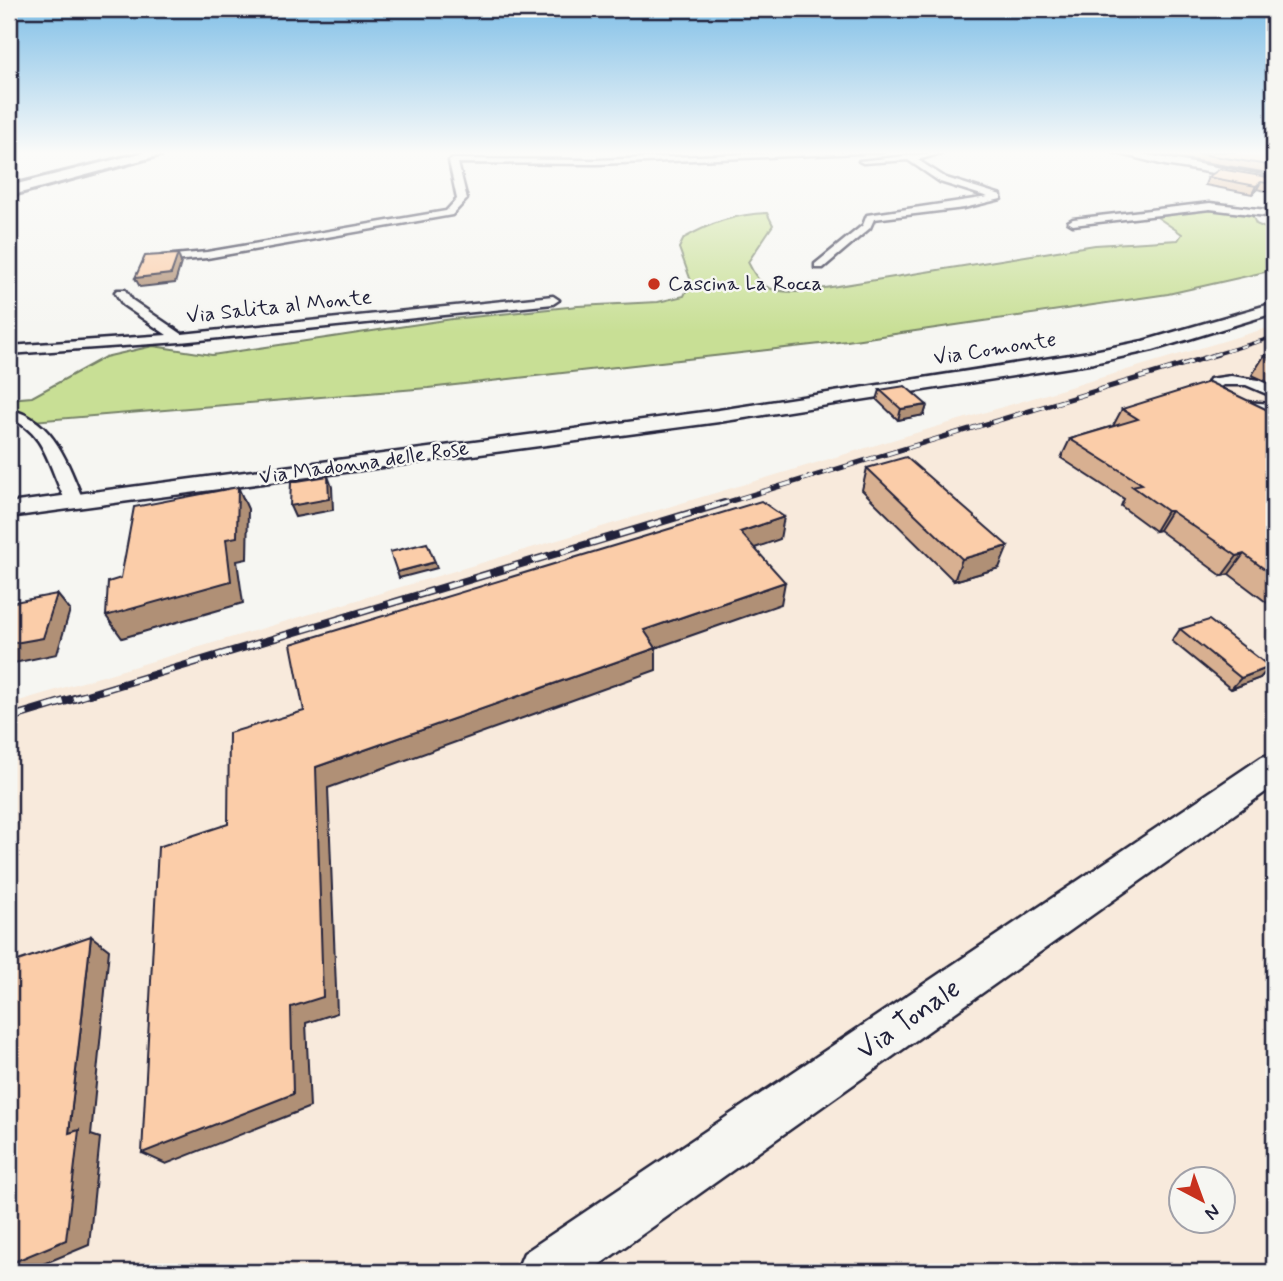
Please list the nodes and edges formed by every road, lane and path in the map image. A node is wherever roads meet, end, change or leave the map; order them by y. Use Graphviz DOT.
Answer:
graph roads {
  1 [pos="450,212"];
  2 [pos="900,212"];
  3 [pos="1161,212"];
  4 [pos="1256,212"];
  5 [pos="1274,214"];
  6 [pos="1073,222"];
  7 [pos="162,259"];
  8 [pos="819,266"];
  9 [pos="121,292"];
  10 [pos="553,300"];
  11 [pos="1274,308"];
  12 [pos="180,338"];
  13 [pos="9,350"];
  14 [pos="1274,393"];
  15 [pos="1274,408"];
  16 [pos="9,413"];
  17 [pos="719,416"];
  18 [pos="75,502"];
  19 [pos="9,510"];
  20 [pos="1274,767"];
  21 [pos="543,1272"];
  1 -- 7 [label="street"];
  2 -- 8 [label="street"];
  3 -- 6 [label="street"];
  4 -- 5 [label="street"];
  9 -- 12 [label="street"];
  10 -- 12 [label="street, Via Salita al Monte"];
  11 -- 17 [label="street, Via Comonte"];
  12 -- 13 [label="street, Via Salita al Monte"];
  14 -- 15 [label="street"];
  16 -- 18 [label="street"];
  17 -- 18 [label="street, Via Madonna delle Rose"];
  18 -- 19 [label="street, Via Madonna delle Rose"];
  20 -- 21 [label="street, Via Tonale"];
}
